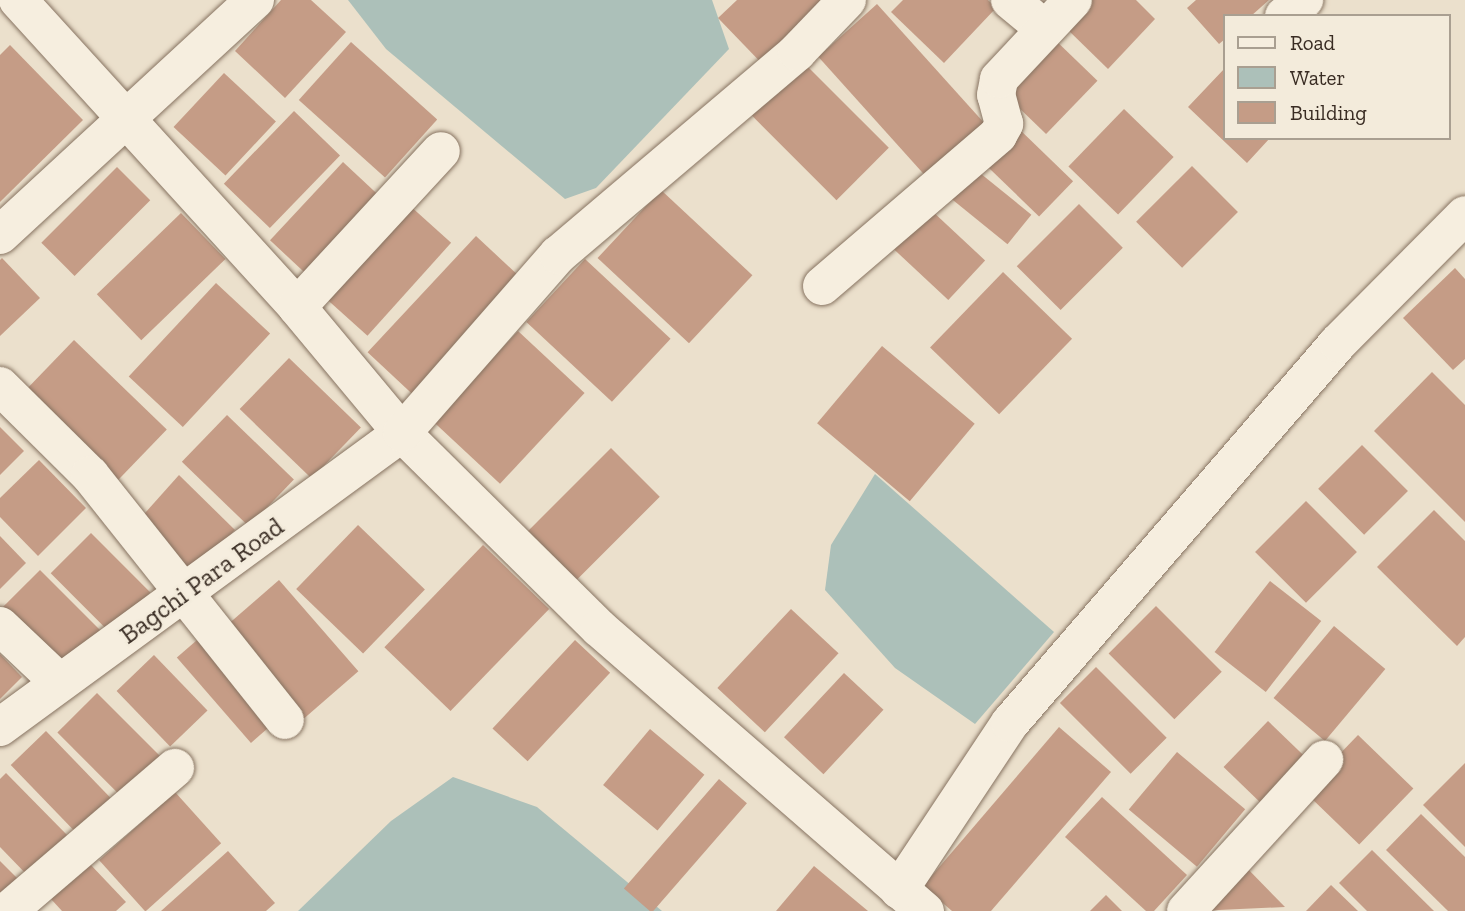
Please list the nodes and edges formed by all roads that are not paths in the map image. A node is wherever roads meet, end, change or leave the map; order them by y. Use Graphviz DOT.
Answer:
graph roads {
  1 [pos="18,0"];
  2 [pos="255,0"];
  3 [pos="847,0"];
  4 [pos="1010,0"];
  5 [pos="1073,0"];
  6 [pos="1304,0"];
  7 [pos="1286,14"];
  8 [pos="1045,29"];
  9 [pos="131,120"];
  10 [pos="441,151"];
  11 [pos="1465,215"];
  12 [pos="0,235"];
  13 [pos="822,286"];
  14 [pos="297,307"];
  15 [pos="0,386"];
  16 [pos="402,433"];
  17 [pos="183,597"];
  18 [pos="0,626"];
  19 [pos="58,681"];
  20 [pos="285,720"];
  21 [pos="0,727"];
  22 [pos="1324,760"];
  23 [pos="175,768"];
  24 [pos="912,900"];
  25 [pos="8,911"];
  26 [pos="1186,911"];
  1 -- 9 [label="street"];
  2 -- 9 [label="street"];
  3 -- 16 [label="street, Bagchi Para Road"];
  4 -- 8 [label="street"];
  5 -- 8 [label="street"];
  6 -- 7 [label="street"];
  8 -- 13 [label="street"];
  9 -- 12 [label="street"];
  9 -- 14 [label="street"];
  10 -- 14 [label="street"];
  11 -- 24 [label="street"];
  14 -- 16 [label="street"];
  15 -- 17 [label="street"];
  16 -- 17 [label="street, Bagchi Para Road"];
  16 -- 24 [label="street"];
  17 -- 19 [label="street, Bagchi Para Road"];
  17 -- 20 [label="street"];
  18 -- 19 [label="street"];
  19 -- 21 [label="street, Bagchi Para Road"];
  22 -- 26 [label="street"];
  23 -- 25 [label="street"];
}
